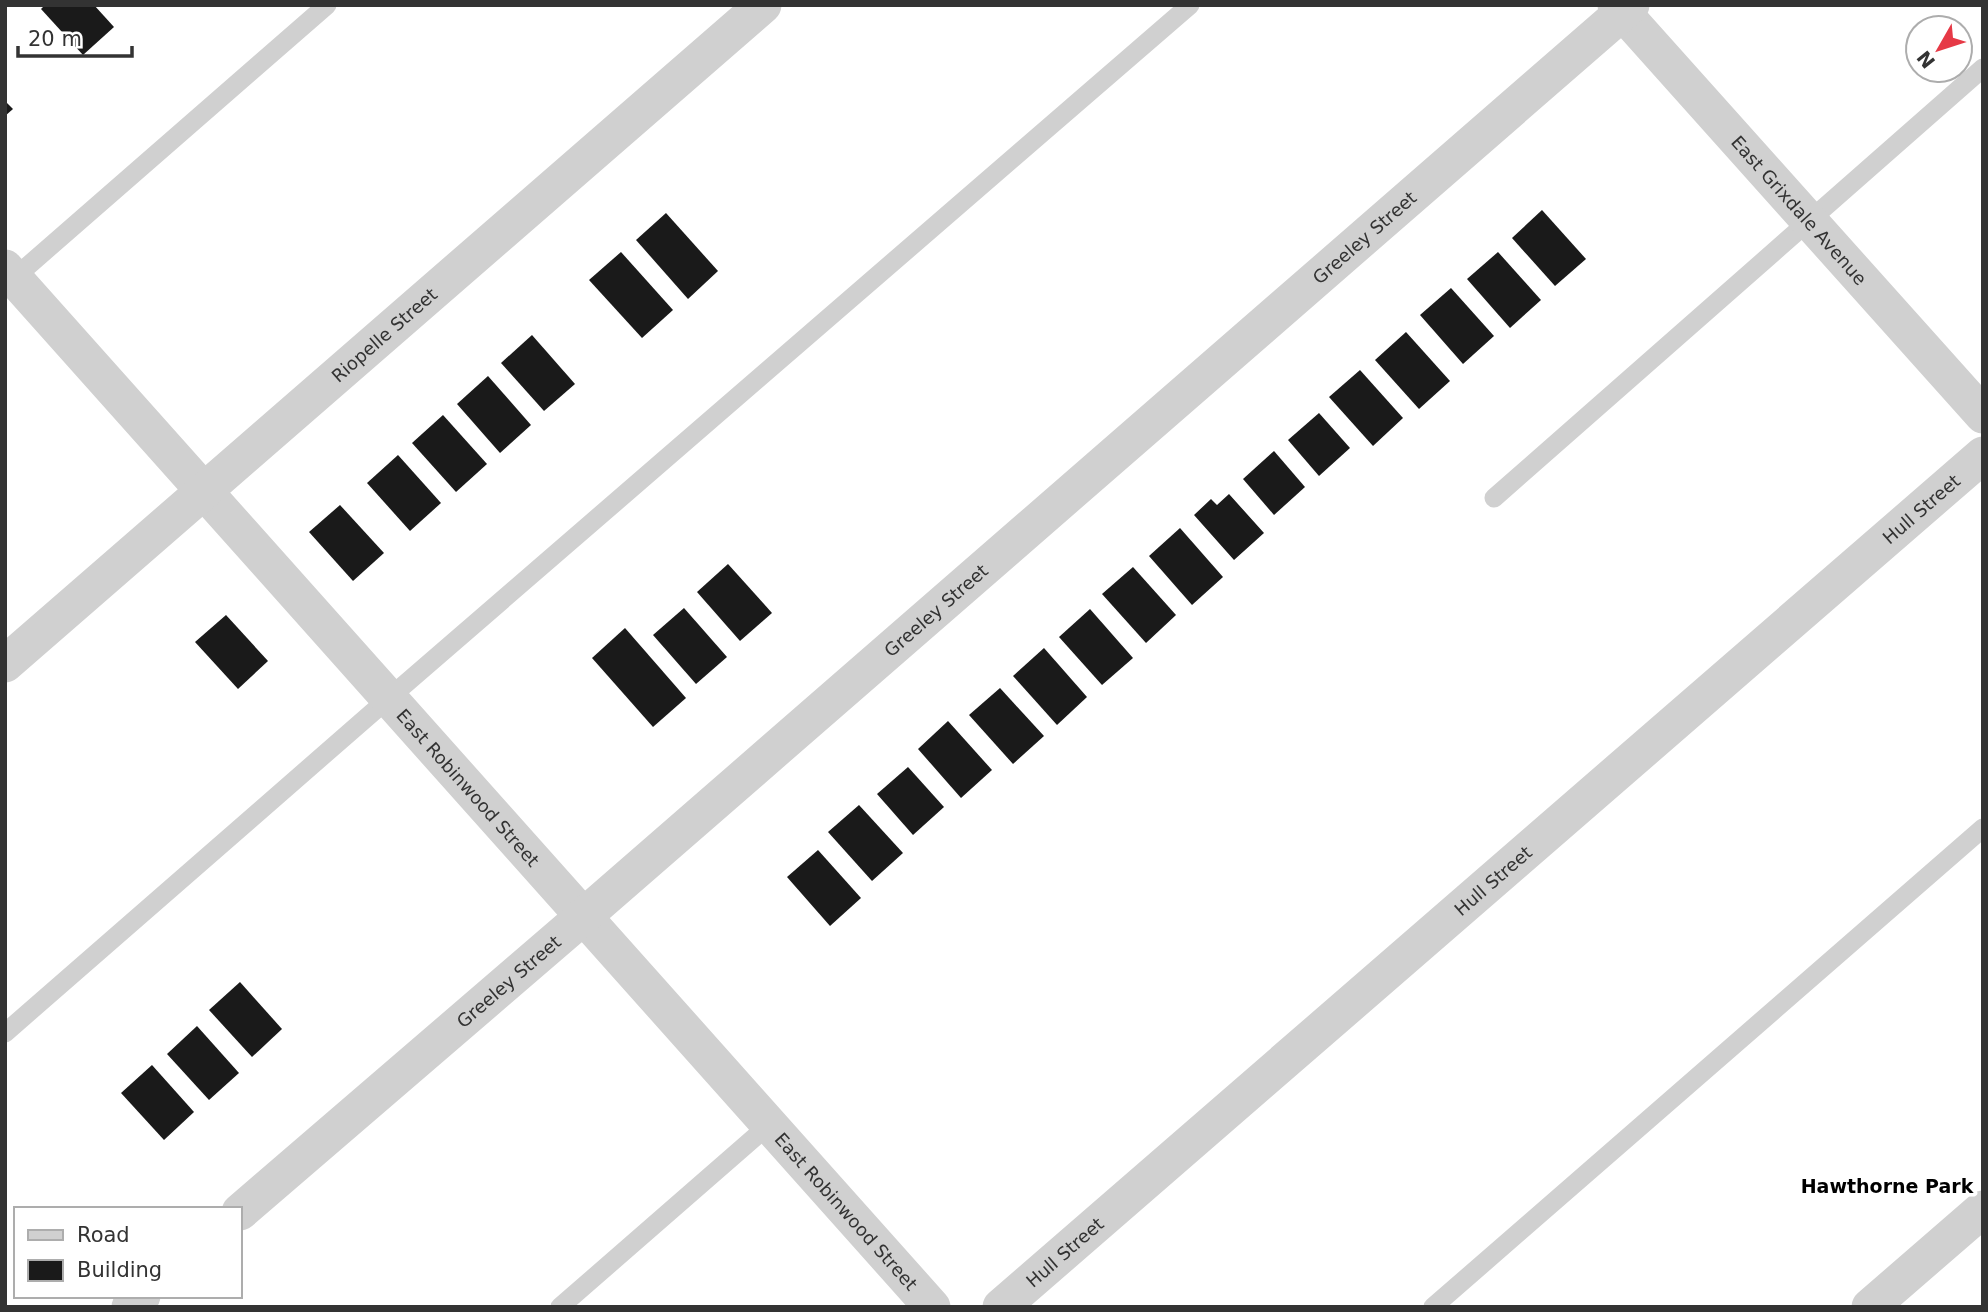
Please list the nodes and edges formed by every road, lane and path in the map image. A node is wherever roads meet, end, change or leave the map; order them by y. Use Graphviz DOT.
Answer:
graph roads {
  1 [pos="327,5"];
  2 [pos="763,5"];
  3 [pos="1190,5"];
  4 [pos="1623,8"];
  5 [pos="1983,68"];
  6 [pos="1809,220"];
  7 [pos="9,273"];
  8 [pos="1983,415"];
  9 [pos="1983,455"];
  10 [pos="204,491"];
  11 [pos="1494,498"];
  12 [pos="5,664"];
  13 [pos="389,698"];
  14 [pos="1983,828"];
  15 [pos="584,916"];
  16 [pos="5,1033"];
  17 [pos="769,1124"];
  18 [pos="1983,1209"];
  19 [pos="242,1210"];
  20 [pos="560,1307"];
  21 [pos="932,1307"];
  22 [pos="1001,1307"];
  23 [pos="1433,1307"];
  24 [pos="1870,1307"];
  1 -- 7 [label="lane"];
  2 -- 10 [label="street, Riopelle Street"];
  3 -- 13 [label="lane"];
  4 -- 6 [label="street, East Grixdale Avenue"];
  4 -- 15 [label="street, Greeley Street"];
  5 -- 6 [label="lane"];
  6 -- 8 [label="street, East Grixdale Avenue"];
  6 -- 11 [label="lane"];
  7 -- 10 [label="street, East Robinwood Street"];
  9 -- 22 [label="street, Hull Street"];
  10 -- 12 [label="street, Riopelle Street"];
  10 -- 13 [label="street, East Robinwood Street"];
  13 -- 15 [label="street, East Robinwood Street"];
  13 -- 16 [label="lane"];
  14 -- 23 [label="lane"];
  15 -- 17 [label="street, East Robinwood Street"];
  15 -- 19 [label="street, Greeley Street"];
  17 -- 20 [label="lane"];
  17 -- 21 [label="street, East Robinwood Street"];
  18 -- 24 [label="street"];
}
